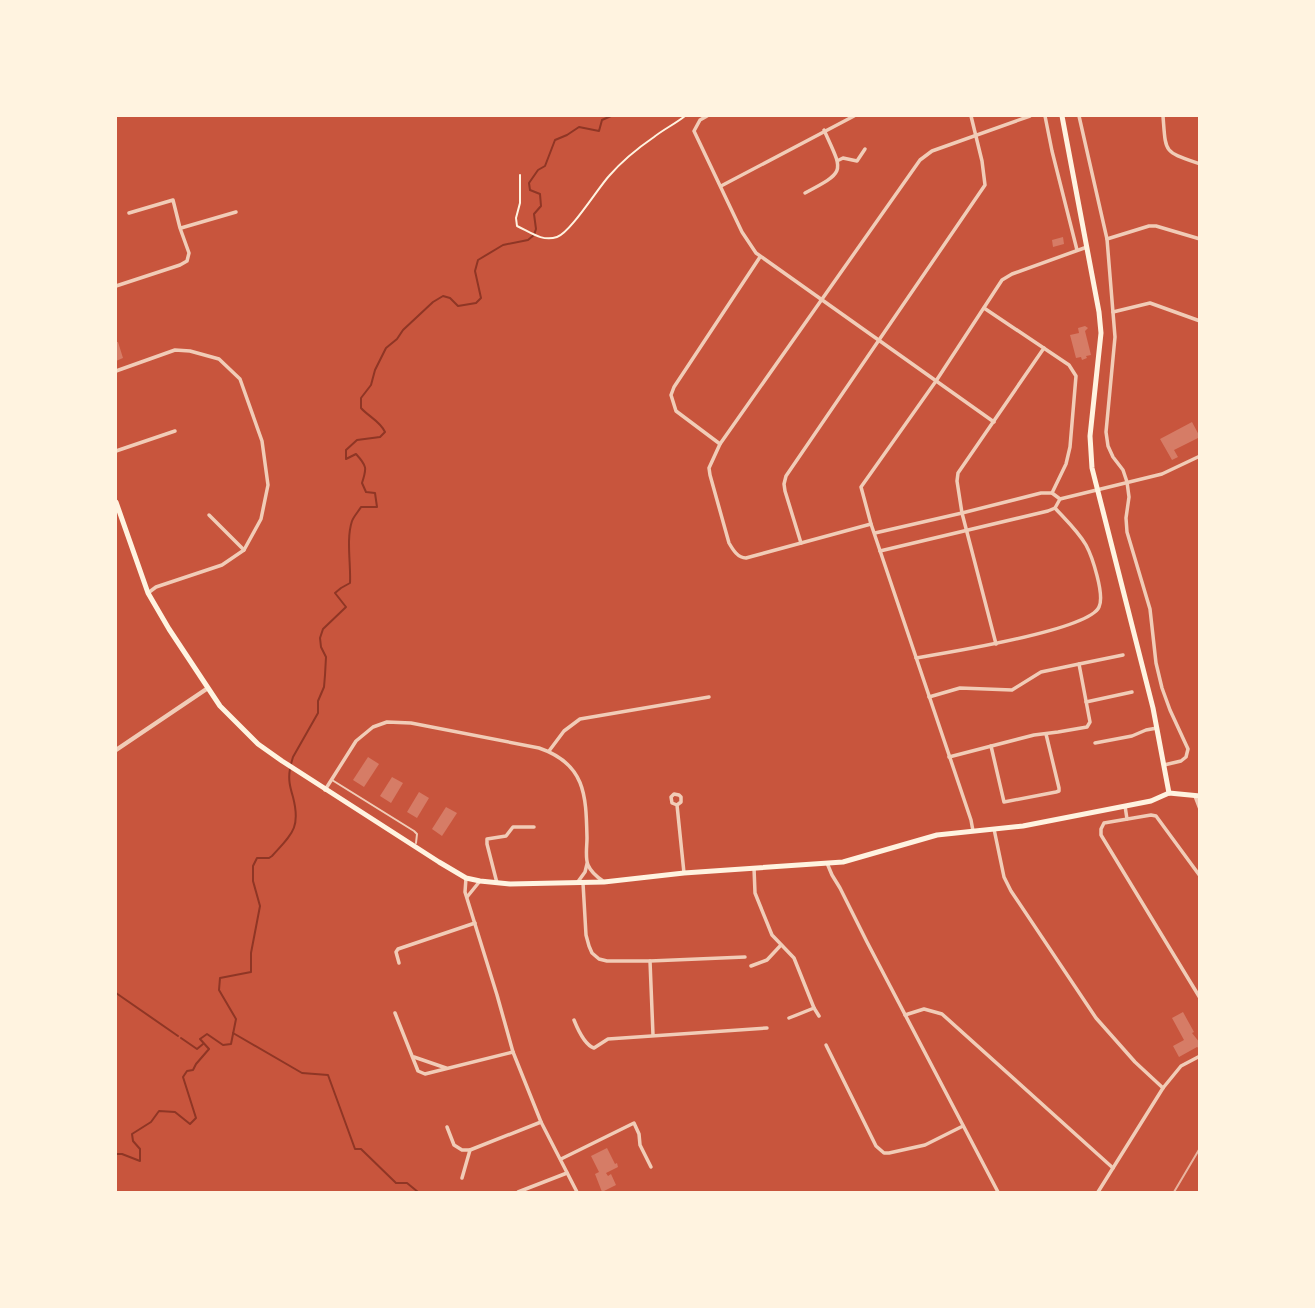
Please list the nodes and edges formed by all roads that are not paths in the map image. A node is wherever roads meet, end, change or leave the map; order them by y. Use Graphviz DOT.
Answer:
graph roads {
  1 [pos="707,116"];
  2 [pos="854,116"];
  3 [pos="971,116"];
  4 [pos="1030,116"];
  5 [pos="1045,116"];
  6 [pos="1062,116"];
  7 [pos="1079,116"];
  8 [pos="1163,116"];
  9 [pos="824,130"];
  10 [pos="976,134"];
  11 [pos="865,149"];
  12 [pos="838,160"];
  13 [pos="1199,164"];
  14 [pos="720,186"];
  15 [pos="805,193"];
  16 [pos="236,212"];
  17 [pos="129,213"];
  18 [pos="180,228"];
  19 [pos="1107,239"];
  20 [pos="1199,239"];
  21 [pos="1087,247"];
  22 [pos="1077,250"];
  23 [pos="760,257"];
  24 [pos="116,286"];
  25 [pos="820,300"];
  26 [pos="984,309"];
  27 [pos="1114,312"];
  28 [pos="1199,321"];
  29 [pos="878,340"];
  30 [pos="1044,348"];
  31 [pos="116,371"];
  32 [pos="936,381"];
  33 [pos="994,422"];
  34 [pos="174,431"];
  35 [pos="720,444"];
  36 [pos="116,451"];
  37 [pos="1199,456"];
  38 [pos="1127,482"];
  39 [pos="1097,490"];
  40 [pos="1052,493"];
  41 [pos="1060,499"];
  42 [pos="116,502"];
  43 [pos="1055,508"];
  44 [pos="962,513"];
  45 [pos="209,515"];
  46 [pos="871,524"];
  47 [pos="967,531"];
  48 [pos="875,533"];
  49 [pos="801,543"];
  50 [pos="244,550"];
  51 [pos="880,551"];
  52 [pos="148,593"];
  53 [pos="996,644"];
  54 [pos="1122,655"];
  55 [pos="916,658"];
  56 [pos="1079,664"];
  57 [pos="208,688"];
  58 [pos="1132,692"];
  59 [pos="709,697"];
  60 [pos="929,697"];
  61 [pos="1086,702"];
  62 [pos="1157,728"];
  63 [pos="1046,734"];
  64 [pos="1095,743"];
  65 [pos="991,746"];
  66 [pos="116,750"];
  67 [pos="549,751"];
  68 [pos="949,757"];
  69 [pos="1164,765"];
  70 [pos="331,780"];
  71 [pos="325,790"];
  72 [pos="1169,793"];
  73 [pos="1197,796"];
  74 [pos="677,805"];
  75 [pos="1125,806"];
  76 [pos="1199,809"];
  77 [pos="1127,819"];
  78 [pos="534,827"];
  79 [pos="994,829"];
  80 [pos="973,831"];
  81 [pos="416,847"];
  82 [pos="827,863"];
  83 [pos="587,864"];
  84 [pos="754,868"];
  85 [pos="684,873"];
  86 [pos="1199,876"];
  87 [pos="466,878"];
  88 [pos="480,881"];
  89 [pos="604,882"];
  90 [pos="497,883"];
  91 [pos="580,883"];
  92 [pos="467,897"];
  93 [pos="475,923"];
  94 [pos="781,945"];
  95 [pos="745,957"];
  96 [pos="650,961"];
  97 [pos="399,963"];
  98 [pos="751,966"];
  99 [pos="1199,998"];
  100 [pos="814,1008"];
  101 [pos="395,1013"];
  102 [pos="905,1015"];
  103 [pos="819,1016"];
  104 [pos="789,1018"];
  105 [pos="574,1020"];
  106 [pos="767,1028"];
  107 [pos="653,1035"];
  108 [pos="826,1045"];
  109 [pos="513,1052"];
  110 [pos="1199,1056"];
  111 [pos="414,1058"];
  112 [pos="448,1068"];
  113 [pos="1163,1088"];
  114 [pos="541,1122"];
  115 [pos="964,1126"];
  116 [pos="447,1127"];
  117 [pos="470,1150"];
  118 [pos="561,1159"];
  119 [pos="651,1167"];
  120 [pos="1113,1168"];
  121 [pos="567,1173"];
  122 [pos="462,1178"];
  123 [pos="997,1191"];
  124 [pos="518,1192"];
  125 [pos="577,1192"];
  126 [pos="990,1192"];
  127 [pos="1098,1192"];
  1 -- 14 [label="street"];
  2 -- 9 [label="street"];
  3 -- 10 [label="street"];
  4 -- 10 [label="street"];
  5 -- 22 [label="street"];
  6 -- 21 [label="main road"];
  7 -- 19 [label="street"];
  8 -- 13 [label="street"];
  9 -- 12 [label="street"];
  9 -- 14 [label="street"];
  10 -- 25 [label="street"];
  10 -- 29 [label="street"];
  11 -- 12 [label="street"];
  12 -- 15 [label="street"];
  14 -- 23 [label="street"];
  16 -- 18 [label="street"];
  17 -- 18 [label="street"];
  18 -- 24 [label="street"];
  19 -- 20 [label="street"];
  19 -- 27 [label="street"];
  21 -- 22 [label="street"];
  21 -- 39 [label="main road"];
  22 -- 26 [label="street"];
  23 -- 25 [label="street"];
  23 -- 35 [label="street"];
  25 -- 29 [label="street"];
  25 -- 35 [label="street"];
  26 -- 30 [label="street"];
  26 -- 32 [label="street"];
  27 -- 28 [label="street"];
  27 -- 38 [label="street"];
  29 -- 32 [label="street"];
  29 -- 49 [label="street"];
  30 -- 33 [label="street"];
  30 -- 40 [label="street"];
  31 -- 50 [label="street"];
  32 -- 33 [label="street"];
  32 -- 46 [label="street"];
  33 -- 44 [label="street"];
  34 -- 36 [label="street"];
  35 -- 49 [label="street"];
  37 -- 38 [label="street"];
  38 -- 39 [label="street"];
  38 -- 69 [label="street"];
  39 -- 41 [label="street"];
  39 -- 62 [label="main road"];
  40 -- 41 [label="street"];
  40 -- 44 [label="street"];
  41 -- 43 [label="street"];
  42 -- 52 [label="main road"];
  43 -- 47 [label="street"];
  43 -- 53 [label="street"];
  44 -- 47 [label="street"];
  44 -- 48 [label="street"];
  45 -- 50 [label="street"];
  46 -- 48 [label="street"];
  46 -- 49 [label="street"];
  47 -- 51 [label="street"];
  47 -- 53 [label="street"];
  48 -- 51 [label="street"];
  50 -- 52 [label="street"];
  51 -- 55 [label="street"];
  52 -- 57 [label="main road"];
  53 -- 55 [label="street"];
  54 -- 56 [label="street"];
  55 -- 60 [label="street"];
  56 -- 60 [label="street"];
  56 -- 61 [label="street"];
  57 -- 66 [label="street"];
  57 -- 71 [label="main road"];
  58 -- 61 [label="street"];
  59 -- 67 [label="street"];
  60 -- 68 [label="street"];
  61 -- 63 [label="street"];
  62 -- 64 [label="street"];
  62 -- 69 [label="main road"];
  63 -- 65 [label="street"];
  63 -- 65 [label="street"];
  65 -- 68 [label="street"];
  67 -- 70 [label="street"];
  67 -- 83 [label="street"];
  68 -- 80 [label="street"];
  69 -- 72 [label="main road"];
  70 -- 71 [label="street"];
  70 -- 81 [label="lane"];
  71 -- 81 [label="main road"];
  72 -- 73 [label="main road"];
  72 -- 75 [label="main road"];
  73 -- 76 [label="street"];
  74 -- 85 [label="street"];
  75 -- 77 [label="street"];
  75 -- 79 [label="main road"];
  77 -- 86 [label="street"];
  77 -- 99 [label="street"];
  78 -- 90 [label="street"];
  79 -- 80 [label="main road"];
  79 -- 113 [label="street"];
  80 -- 82 [label="main road"];
  81 -- 87 [label="main road"];
  82 -- 84 [label="main road"];
  82 -- 102 [label="street"];
  83 -- 89 [label="street"];
  83 -- 91 [label="street"];
  84 -- 85 [label="main road"];
  84 -- 94 [label="street"];
  85 -- 89 [label="main road"];
  87 -- 88 [label="main road"];
  87 -- 92 [label="street"];
  88 -- 90 [label="main road"];
  88 -- 92 [label="street"];
  89 -- 91 [label="main road"];
  90 -- 91 [label="main road"];
  91 -- 96 [label="street"];
  92 -- 93 [label="street"];
  93 -- 97 [label="street"];
  93 -- 109 [label="street"];
  94 -- 98 [label="street"];
  94 -- 100 [label="street"];
  95 -- 96 [label="street"];
  96 -- 107 [label="street"];
  100 -- 103 [label="street"];
  100 -- 104 [label="street"];
  101 -- 111 [label="street"];
  102 -- 115 [label="street"];
  102 -- 120 [label="street"];
  105 -- 107 [label="street"];
  106 -- 107 [label="street"];
  108 -- 115 [label="street"];
  109 -- 112 [label="street"];
  109 -- 114 [label="street"];
  110 -- 113 [label="street"];
  111 -- 112 [label="street"];
  111 -- 112 [label="street"];
  113 -- 120 [label="street"];
  114 -- 117 [label="street"];
  114 -- 118 [label="street"];
  115 -- 123 [label="street"];
  116 -- 117 [label="street"];
  117 -- 122 [label="street"];
  118 -- 119 [label="street"];
  118 -- 121 [label="street"];
  120 -- 127 [label="street"];
  121 -- 124 [label="street"];
  121 -- 125 [label="street"];
  123 -- 126 [label="street"];
}
